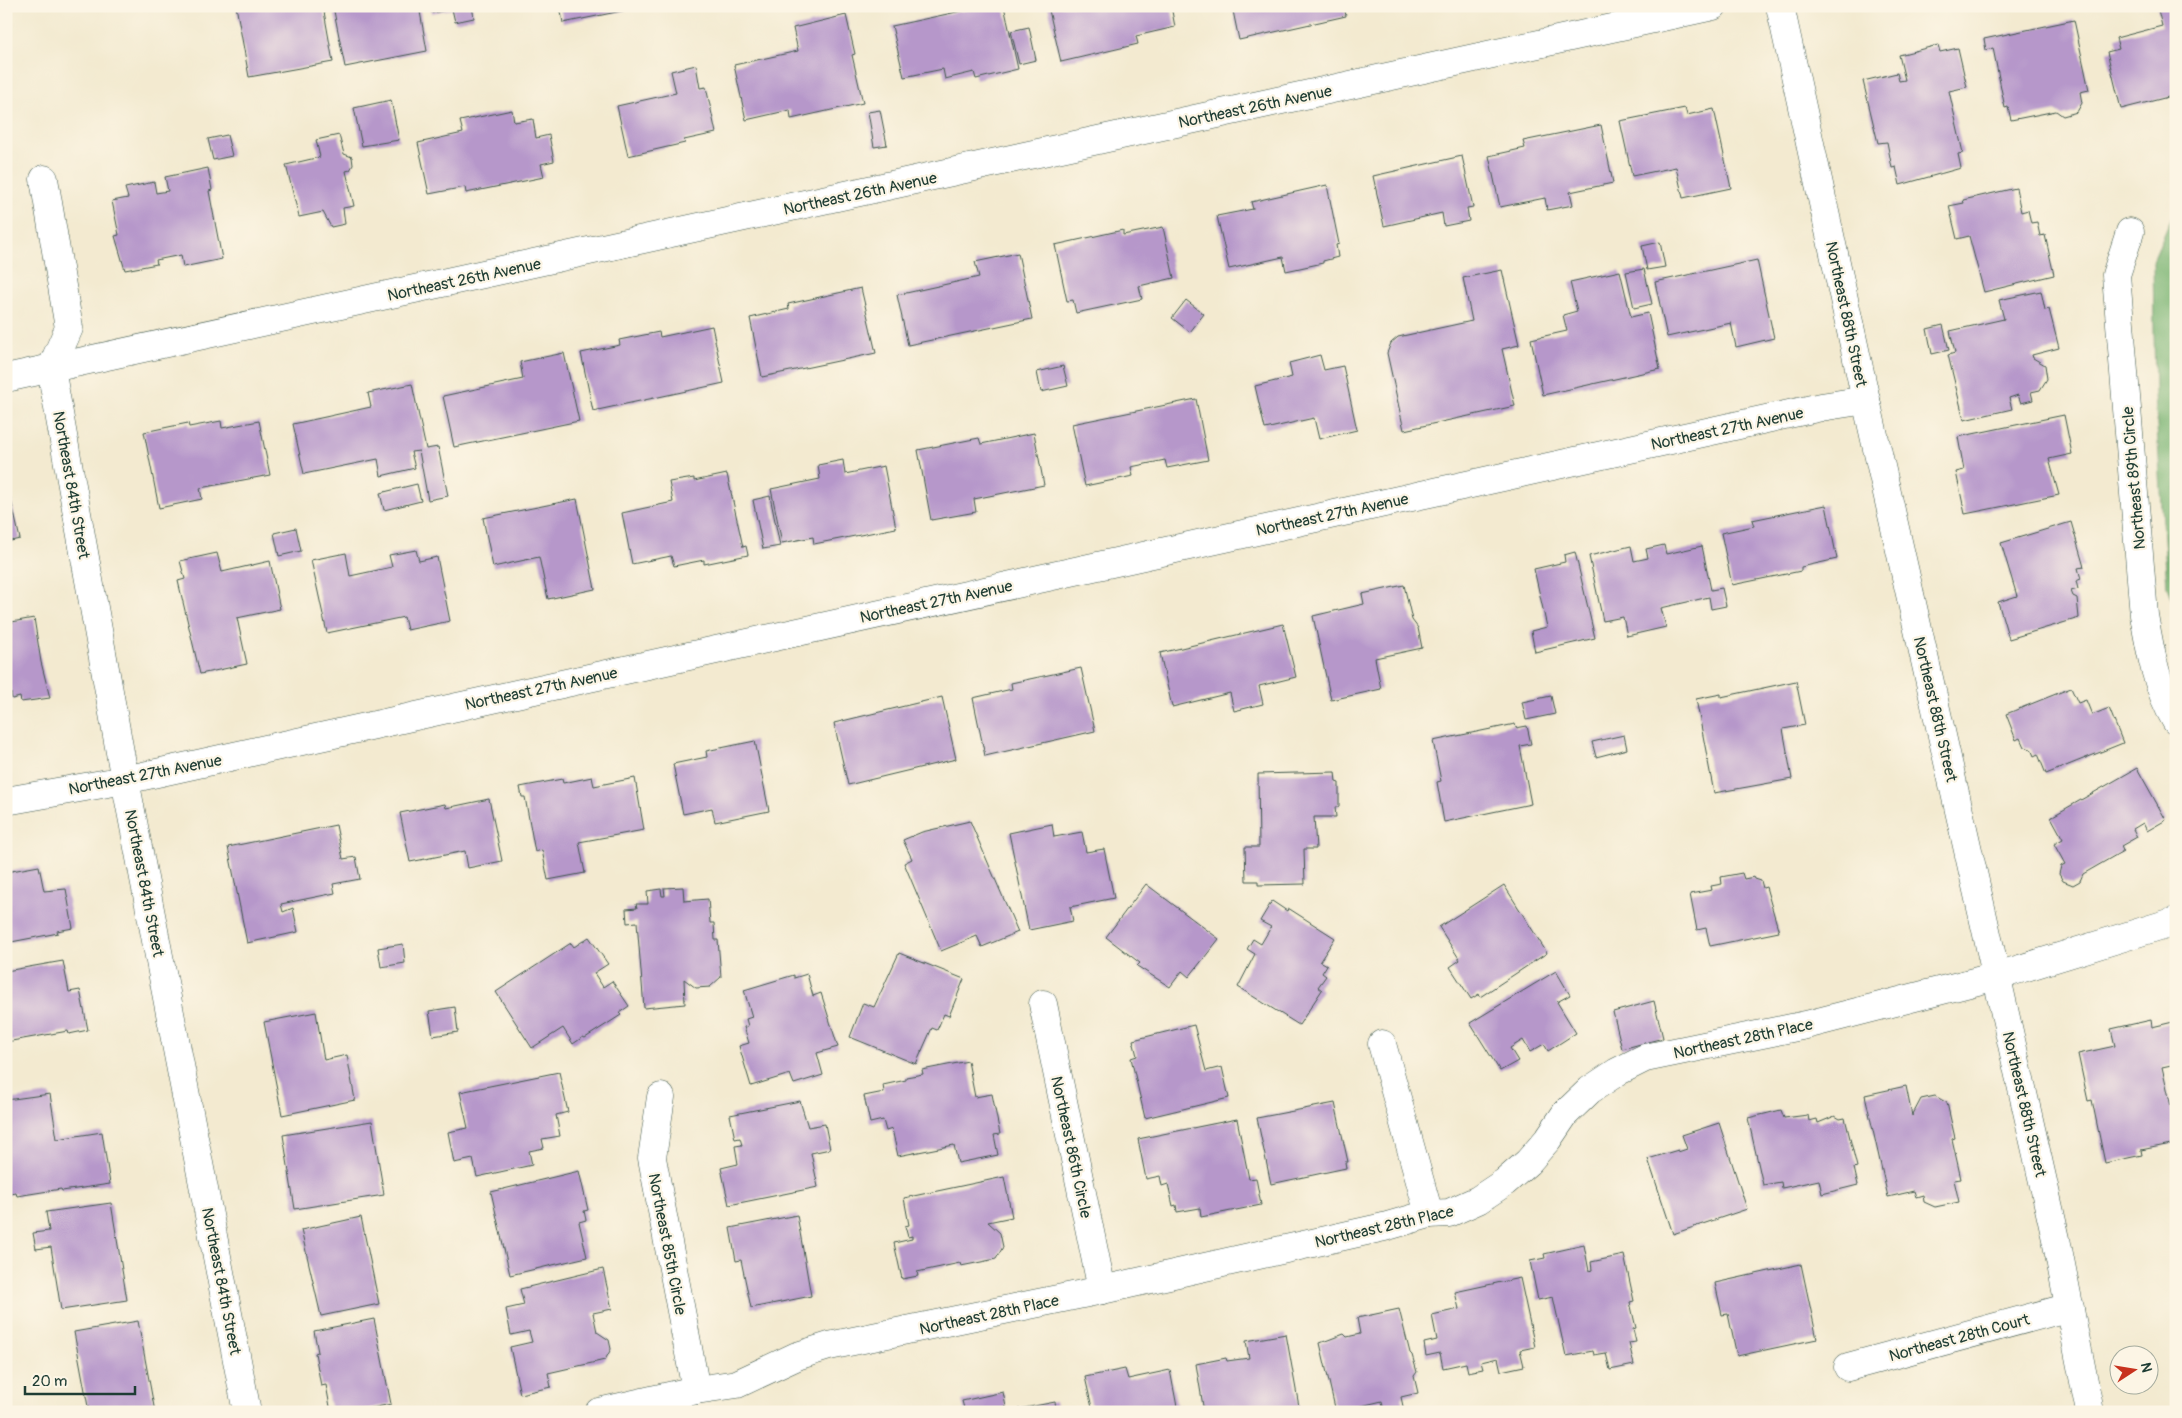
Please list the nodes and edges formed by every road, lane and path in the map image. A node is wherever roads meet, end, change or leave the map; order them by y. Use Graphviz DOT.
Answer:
graph roads {
  1 [pos="1713,6"];
  2 [pos="1780,6"];
  3 [pos="44,178"];
  4 [pos="2130,232"];
  5 [pos="51,369"];
  6 [pos="6,378"];
  7 [pos="1866,400"];
  8 [pos="2176,721"];
  9 [pos="125,780"];
  10 [pos="6,800"];
  11 [pos="2176,921"];
  12 [pos="1997,976"];
  13 [pos="1043,1004"];
  14 [pos="1382,1044"];
  15 [pos="661,1097"];
  16 [pos="1429,1214"];
  17 [pos="1102,1290"];
  18 [pos="2070,1307"];
  19 [pos="1848,1367"];
  20 [pos="696,1390"];
  21 [pos="247,1412"];
  22 [pos="599,1412"];
  23 [pos="2090,1412"];
  1 -- 5 [label="street, Northeast 26th Avenue"];
  2 -- 7 [label="street, Northeast 88th Street"];
  3 -- 5 [label="street"];
  4 -- 8 [label="street, Northeast 89th Circle"];
  5 -- 6 [label="street, Northeast 26th Avenue"];
  5 -- 9 [label="street, Northeast 84th Street"];
  7 -- 9 [label="street, Northeast 27th Avenue"];
  7 -- 12 [label="street, Northeast 88th Street"];
  9 -- 10 [label="street, Northeast 27th Avenue"];
  9 -- 21 [label="street, Northeast 84th Street"];
  11 -- 12 [label="street, Northeast 28th Place"];
  12 -- 16 [label="street, Northeast 28th Place"];
  12 -- 18 [label="street, Northeast 88th Street"];
  13 -- 17 [label="street, Northeast 86th Circle"];
  14 -- 16 [label="street"];
  15 -- 20 [label="street, Northeast 85th Circle"];
  16 -- 17 [label="street, Northeast 28th Place"];
  17 -- 20 [label="street, Northeast 28th Place"];
  18 -- 19 [label="street, Northeast 28th Court"];
  18 -- 23 [label="street, Northeast 88th Street"];
  20 -- 22 [label="street, Northeast 28th Place"];
}
